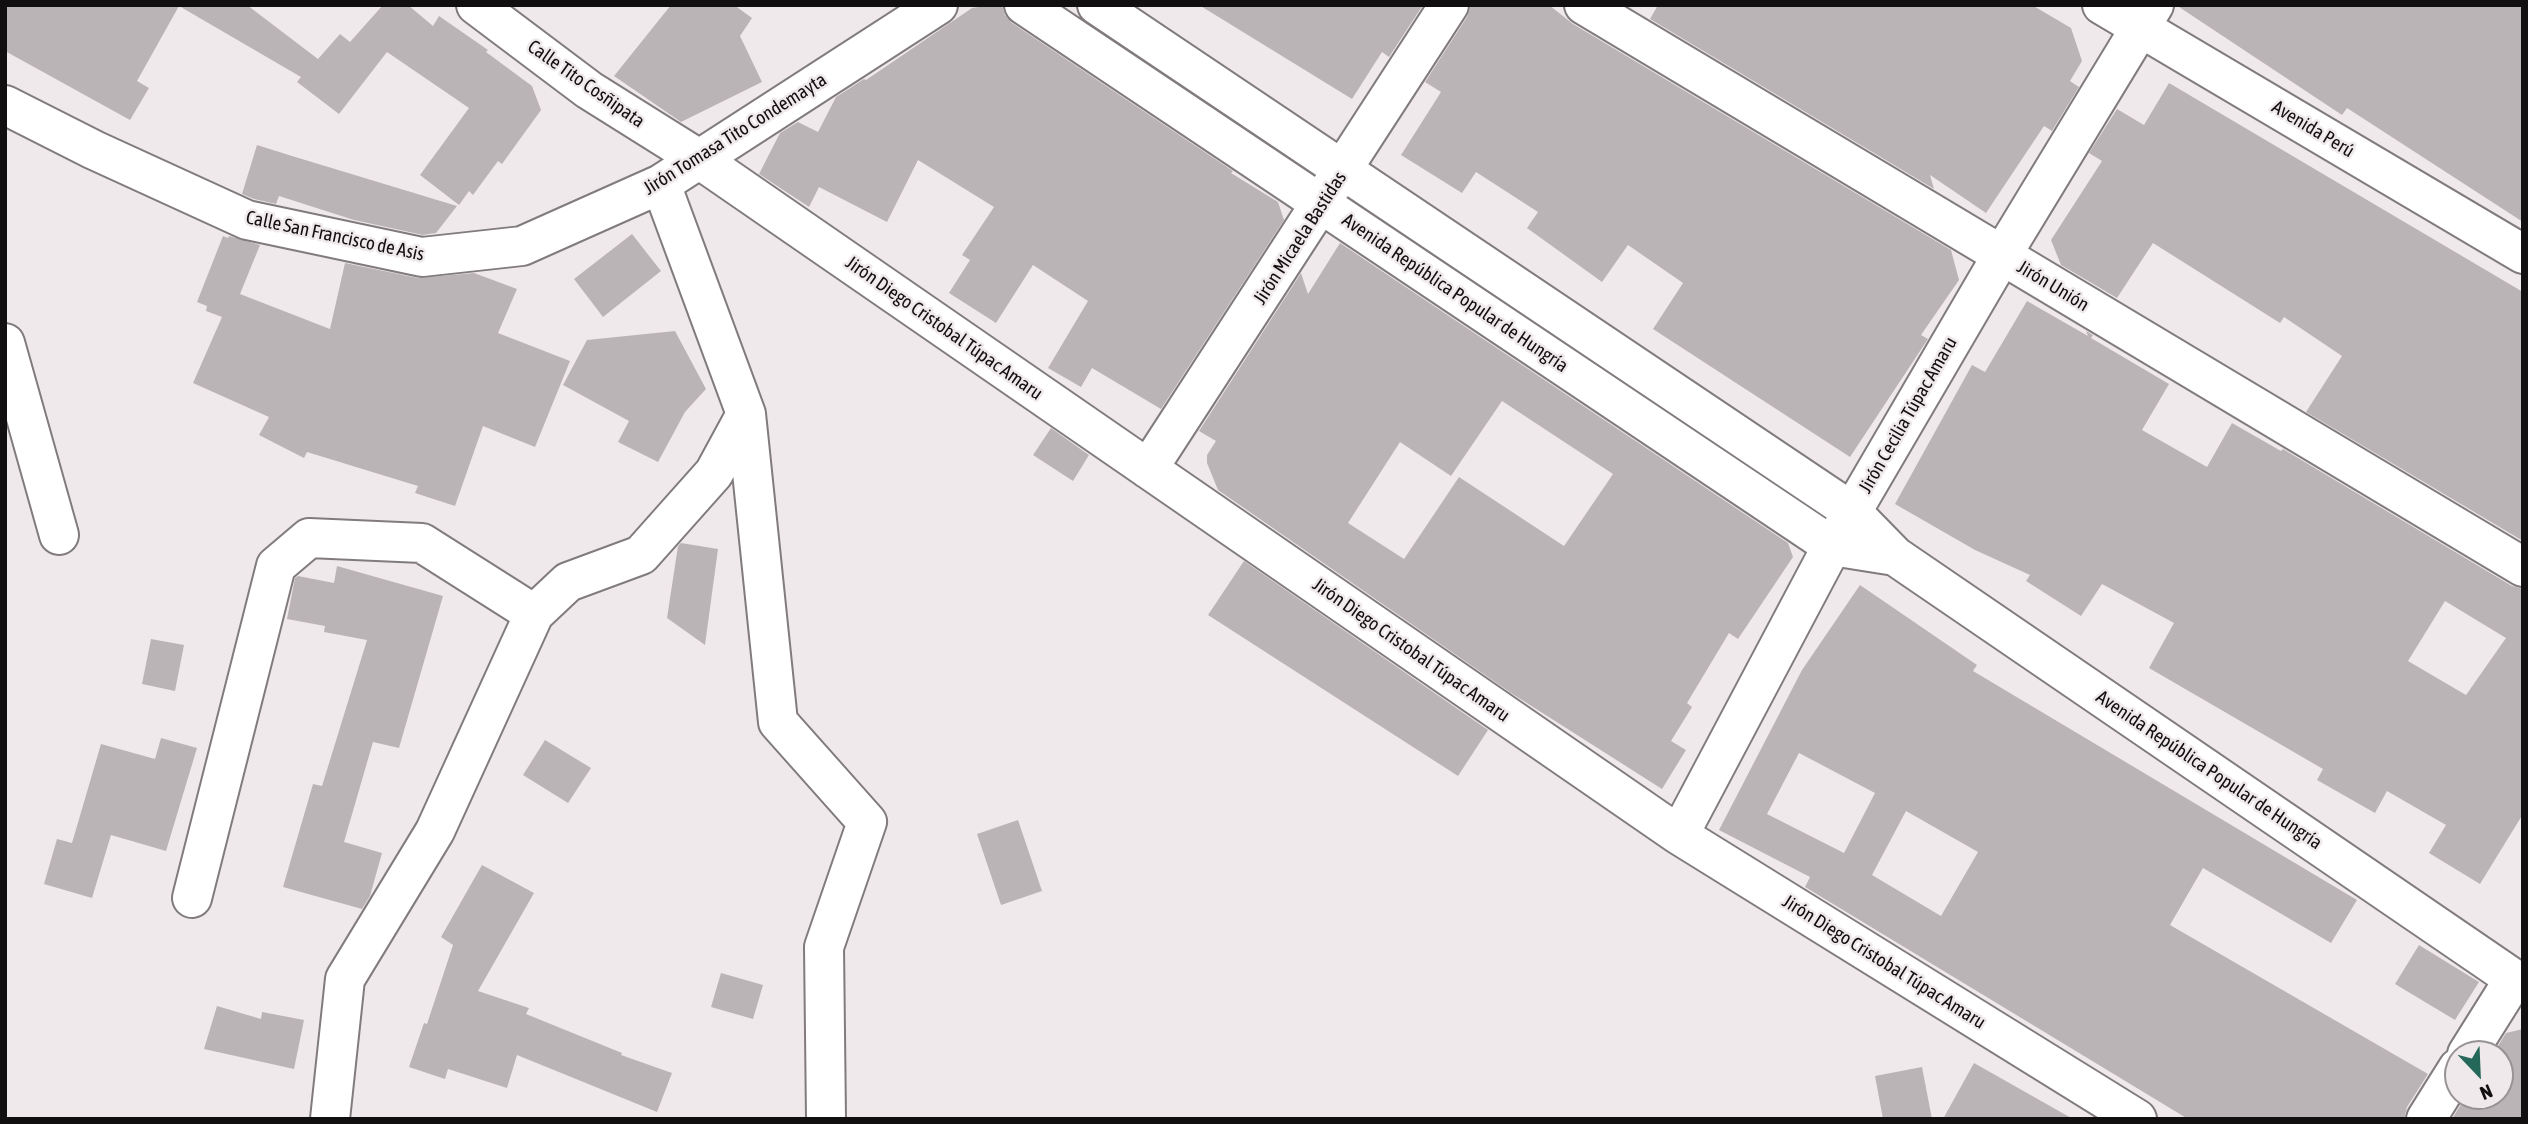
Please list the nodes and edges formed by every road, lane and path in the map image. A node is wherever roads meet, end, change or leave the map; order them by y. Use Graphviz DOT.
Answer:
graph roads {
  1 [pos="476,5"];
  2 [pos="938,5"];
  3 [pos="1024,5"];
  4 [pos="1097,5"];
  5 [pos="1449,5"];
  6 [pos="1584,5"];
  7 [pos="2102,5"];
  8 [pos="2148,16"];
  9 [pos="5,105"];
  10 [pos="699,159"];
  11 [pos="1343,171"];
  12 [pos="662,184"];
  13 [pos="1322,204"];
  14 [pos="522,246"];
  15 [pos="2523,254"];
  16 [pos="2002,255"];
  17 [pos="5,343"];
  18 [pos="746,414"];
  19 [pos="1148,469"];
  20 [pos="1852,511"];
  21 [pos="59,535"];
  22 [pos="1832,545"];
  23 [pos="1895,556"];
  24 [pos="2523,567"];
  25 [pos="534,614"];
  26 [pos="1679,835"];
  27 [pos="192,898"];
  28 [pos="2518,982"];
  29 [pos="2477,1040"];
  30 [pos="2444,1090"];
  31 [pos="330,1119"];
  32 [pos="826,1119"];
  33 [pos="2137,1119"];
  34 [pos="2426,1119"];
  1 -- 10 [label="street, Calle Tito Cosñipata"];
  2 -- 10 [label="street, Jirón Tomasa Tito Condemayta"];
  3 -- 13 [label="street, Avenida República Popular de Hungría"];
  4 -- 11 [label="street, Avenida República Popular de Hungría"];
  5 -- 11 [label="street, Jirón Micaela Bastidas"];
  6 -- 16 [label="street, Jirón Unión"];
  7 -- 8 [label="street, Avenida Perú"];
  8 -- 15 [label="street, Avenida Perú"];
  8 -- 16 [label="street, Jirón Cecilia Túpac Amaru"];
  9 -- 14 [label="street, Calle San Francisco de Asis"];
  10 -- 12 [label="street, Jirón Tomasa Tito Condemayta"];
  10 -- 19 [label="street, Jirón Diego Cristobal Túpac Amaru"];
  11 -- 13 [label="street, Jirón Micaela Bastidas"];
  11 -- 20 [label="street, Avenida República Popular de Hungría"];
  12 -- 14 [label="street, Jirón Tomasa Tito Condemayta"];
  12 -- 18 [label="street"];
  13 -- 19 [label="street, Jirón Micaela Bastidas"];
  13 -- 22 [label="street, Avenida República Popular de Hungría"];
  16 -- 20 [label="street, Jirón Cecilia Túpac Amaru"];
  16 -- 24 [label="street, Jirón Unión"];
  17 -- 21 [label="street"];
  18 -- 25 [label="street"];
  18 -- 32 [label="street"];
  19 -- 26 [label="street, Jirón Diego Cristobal Túpac Amaru"];
  20 -- 22 [label="street, Jirón Cecilia Túpac Amaru"];
  20 -- 23 [label="street, Avenida República Popular de Hungría"];
  22 -- 23 [label="street, Avenida República Popular de Hungría"];
  22 -- 26 [label="street, Jirón Cecilia Túpac Amaru"];
  23 -- 28 [label="street, Avenida República Popular de Hungría"];
  25 -- 27 [label="street"];
  25 -- 31 [label="street"];
  26 -- 33 [label="street, Jirón Diego Cristobal Túpac Amaru"];
  28 -- 29 [label="street"];
  30 -- 34 [label="street"];
}
